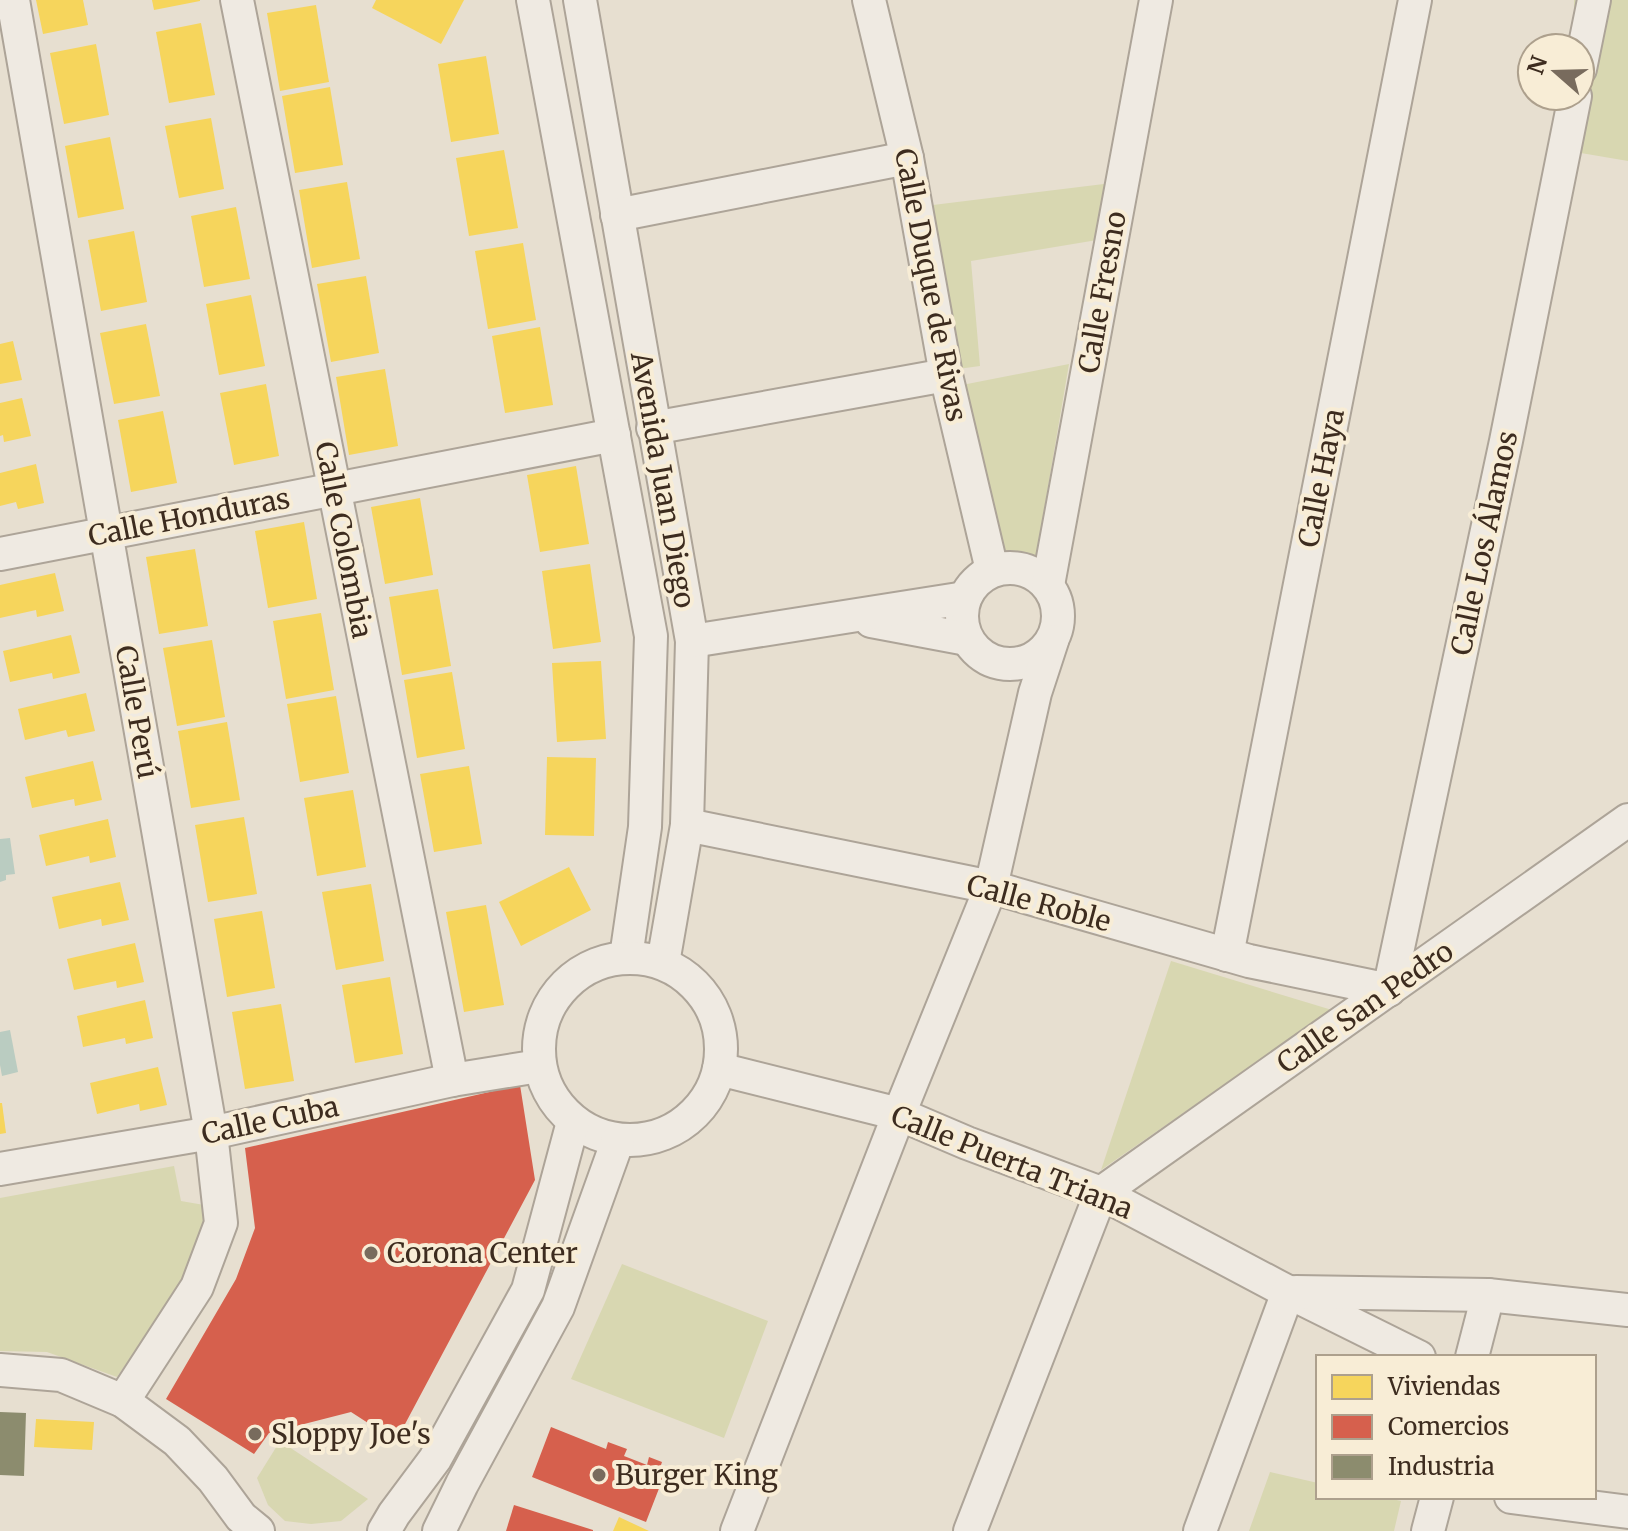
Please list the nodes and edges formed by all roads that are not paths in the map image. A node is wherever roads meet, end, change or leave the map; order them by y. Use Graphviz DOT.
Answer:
graph roads {
  1 [pos="13,0"];
  2 [pos="237,0"];
  3 [pos="533,0"];
  4 [pos="580,0"];
  5 [pos="869,0"];
  6 [pos="1156,0"];
  7 [pos="1415,0"];
  8 [pos="1594,0"];
  9 [pos="1588,32"];
  10 [pos="1572,112"];
  11 [pos="907,158"];
  12 [pos="617,215"];
  13 [pos="946,375"];
  14 [pos="653,428"];
  15 [pos="614,435"];
  16 [pos="334,489"];
  17 [pos="106,533"];
  18 [pos="0,554"];
  19 [pos="992,570"];
  20 [pos="1048,585"];
  21 [pos="965,598"];
  22 [pos="844,616"];
  23 [pos="967,639"];
  24 [pos="692,641"];
  25 [pos="1052,641"];
  26 [pos="1628,820"];
  27 [pos="687,825"];
  28 [pos="991,887"];
  29 [pos="1227,955"];
  30 [pos="626,957"];
  31 [pos="663,963"];
  32 [pos="1389,990"];
  33 [pos="539,1066"];
  34 [pos="719,1069"];
  35 [pos="452,1080"];
  36 [pos="899,1114"];
  37 [pos="573,1122"];
  38 [pos="211,1133"];
  39 [pos="618,1140"];
  40 [pos="0,1169"];
  41 [pos="1101,1193"];
  42 [pos="1288,1292"];
  43 [pos="1488,1295"];
  44 [pos="1628,1310"];
  45 [pos="1415,1355"];
  46 [pos="1473,1355"];
  47 [pos="0,1370"];
  48 [pos="123,1401"];
  49 [pos="1436,1499"];
  50 [pos="1527,1499"];
  51 [pos="1628,1512"];
  52 [pos="247,1526"];
  53 [pos="384,1531"];
  54 [pos="439,1531"];
  55 [pos="737,1531"];
  56 [pos="970,1531"];
  57 [pos="1200,1531"];
  58 [pos="1428,1531"];
  1 -- 17 [label="street, Calle Perú"];
  2 -- 16 [label="street, Calle Colombia"];
  3 -- 15 [label="street, Avenida Juan Diego"];
  4 -- 12 [label="street, Avenida Juan Diego"];
  5 -- 11 [label="street, Calle Duque de Rivas"];
  6 -- 20 [label="street, Calle Fresno"];
  7 -- 29 [label="street, Calle Haya"];
  8 -- 9 [label="street"];
  10 -- 32 [label="street, Calle Los Álamos"];
  11 -- 12 [label="street"];
  11 -- 13 [label="street, Calle Duque de Rivas"];
  12 -- 14 [label="street, Avenida Juan Diego"];
  13 -- 14 [label="street"];
  13 -- 19 [label="street, Calle Duque de Rivas"];
  14 -- 24 [label="street, Avenida Juan Diego"];
  15 -- 16 [label="street, Calle Honduras"];
  15 -- 30 [label="street, Avenida Juan Diego"];
  16 -- 17 [label="street, Calle Honduras"];
  16 -- 35 [label="street, Calle Colombia"];
  17 -- 18 [label="street, Calle Honduras"];
  17 -- 38 [label="street, Calle Perú"];
  19 -- 20 [label="street"];
  19 -- 21 [label="street"];
  20 -- 25 [label="street"];
  21 -- 22 [label="street"];
  21 -- 23 [label="street"];
  22 -- 23 [label="street"];
  22 -- 24 [label="street"];
  23 -- 25 [label="street"];
  24 -- 27 [label="street, Avenida Juan Diego"];
  25 -- 28 [label="street"];
  26 -- 32 [label="street, Calle San Pedro"];
  27 -- 28 [label="street, Calle Roble"];
  27 -- 31 [label="street, Avenida Juan Diego"];
  28 -- 29 [label="street, Calle Roble"];
  28 -- 36 [label="street"];
  29 -- 32 [label="street, Calle Roble"];
  30 -- 31 [label="street"];
  30 -- 33 [label="street"];
  31 -- 34 [label="street"];
  32 -- 41 [label="street, Calle San Pedro"];
  33 -- 35 [label="street, Calle Cuba"];
  33 -- 37 [label="street"];
  34 -- 36 [label="street, Calle Puerta Triana"];
  34 -- 39 [label="street"];
  35 -- 38 [label="street, Calle Cuba"];
  36 -- 41 [label="street, Calle Puerta Triana"];
  36 -- 55 [label="street"];
  37 -- 39 [label="street"];
  37 -- 53 [label="street"];
  38 -- 40 [label="street, Calle Cuba"];
  38 -- 48 [label="street, Calle Perú"];
  39 -- 54 [label="street"];
  41 -- 42 [label="street, Calle Puerta Triana"];
  41 -- 56 [label="street"];
  42 -- 43 [label="street"];
  42 -- 45 [label="street, Calle Puerta Triana"];
  42 -- 57 [label="street"];
  43 -- 44 [label="street"];
  43 -- 46 [label="street"];
  47 -- 48 [label="street"];
  48 -- 52 [label="street"];
  49 -- 58 [label="street"];
  50 -- 51 [label="street"];
}
